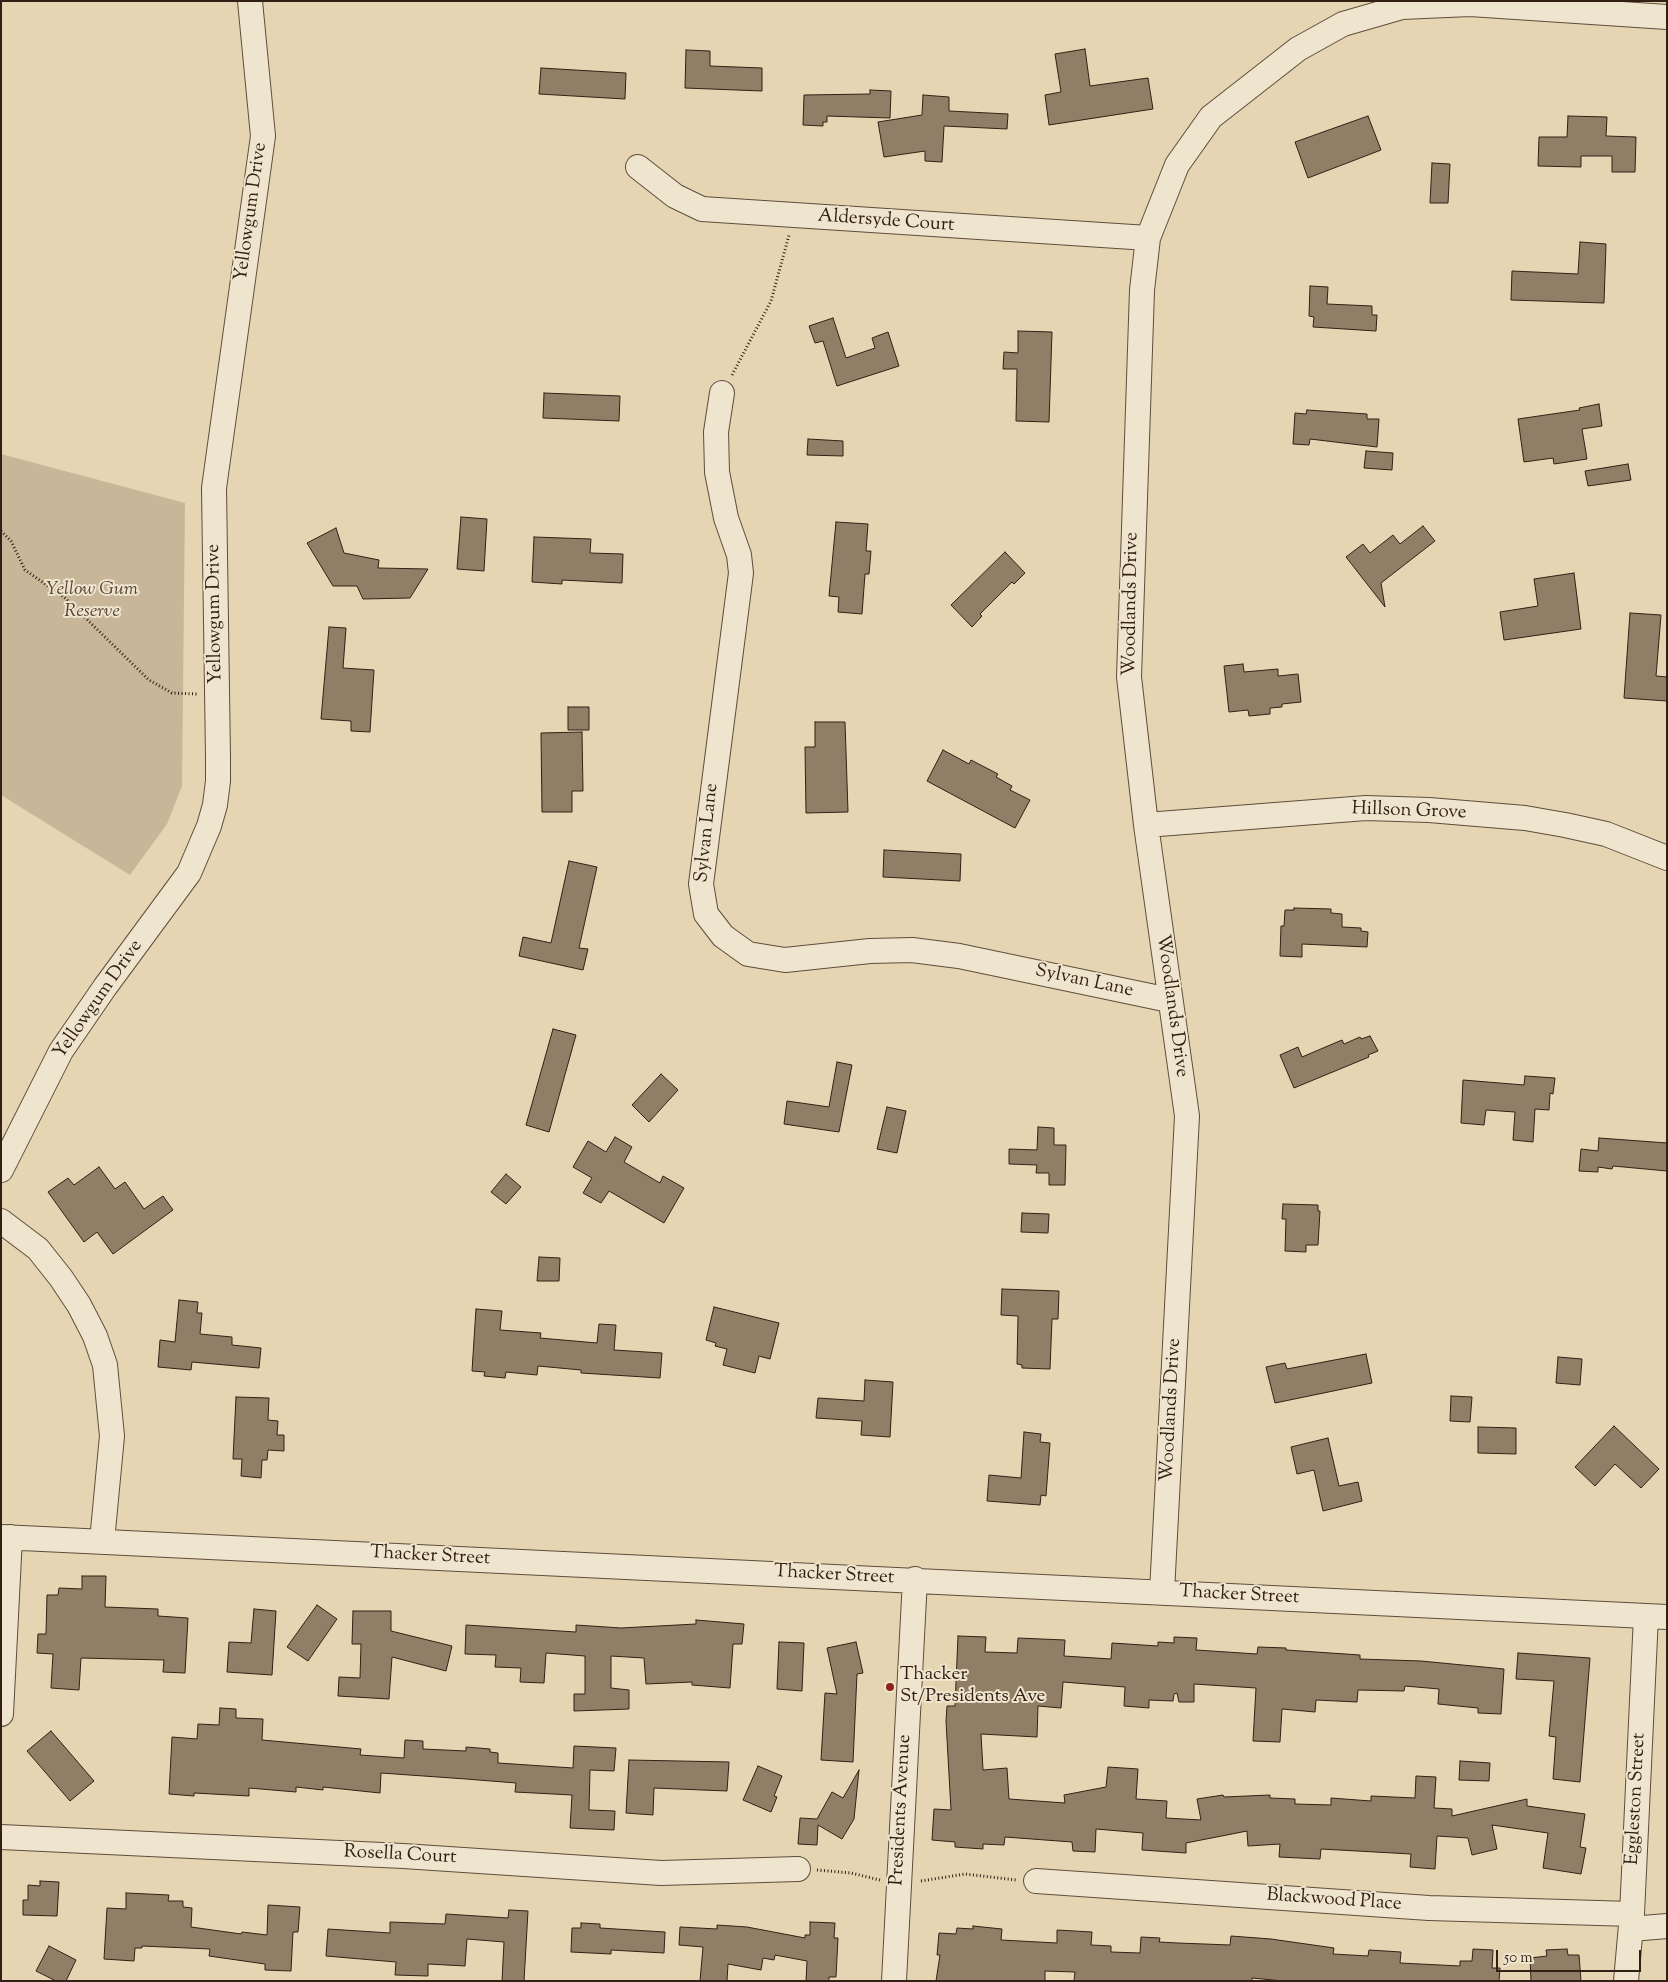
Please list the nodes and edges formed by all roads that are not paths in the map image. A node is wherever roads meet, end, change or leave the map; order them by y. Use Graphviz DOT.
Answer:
graph roads {
  1 [pos="250,1"];
  2 [pos="1667,17"];
  3 [pos="638,167"];
  4 [pos="1148,238"];
  5 [pos="722,393"];
  6 [pos="1146,825"];
  7 [pos="1667,858"];
  8 [pos="1169,1000"];
  9 [pos="1,1170"];
  10 [pos="1,1221"];
  11 [pos="6,1537"];
  12 [pos="102,1542"];
  13 [pos="915,1580"];
  14 [pos="1162,1592"];
  15 [pos="1656,1617"];
  16 [pos="1,1714"];
  17 [pos="1,1836"];
  18 [pos="798,1870"];
  19 [pos="1036,1881"];
  20 [pos="1632,1922"];
  21 [pos="1667,1926"];
  22 [pos="894,1981"];
  23 [pos="1626,1981"];
  1 -- 9 [label="street, Yellowgum Drive"];
  2 -- 4 [label="street, Woodlands Drive"];
  3 -- 4 [label="street, Aldersyde Court"];
  4 -- 6 [label="street, Woodlands Drive"];
  5 -- 8 [label="street, Sylvan Lane"];
  6 -- 7 [label="street, Hillson Grove"];
  6 -- 8 [label="street, Woodlands Drive"];
  8 -- 14 [label="street, Woodlands Drive"];
  10 -- 12 [label="street"];
  11 -- 12 [label="street, Thacker Street"];
  11 -- 16 [label="street"];
  12 -- 13 [label="street, Thacker Street"];
  13 -- 14 [label="street, Thacker Street"];
  13 -- 22 [label="street, Presidents Avenue"];
  14 -- 15 [label="street, Thacker Street"];
  15 -- 20 [label="street, Eggleston Street"];
  17 -- 18 [label="street, Rosella Court"];
  19 -- 20 [label="street, Blackwood Place"];
  20 -- 21 [label="street, Blackwood Place"];
  20 -- 23 [label="street, Eggleston Street"];
}
